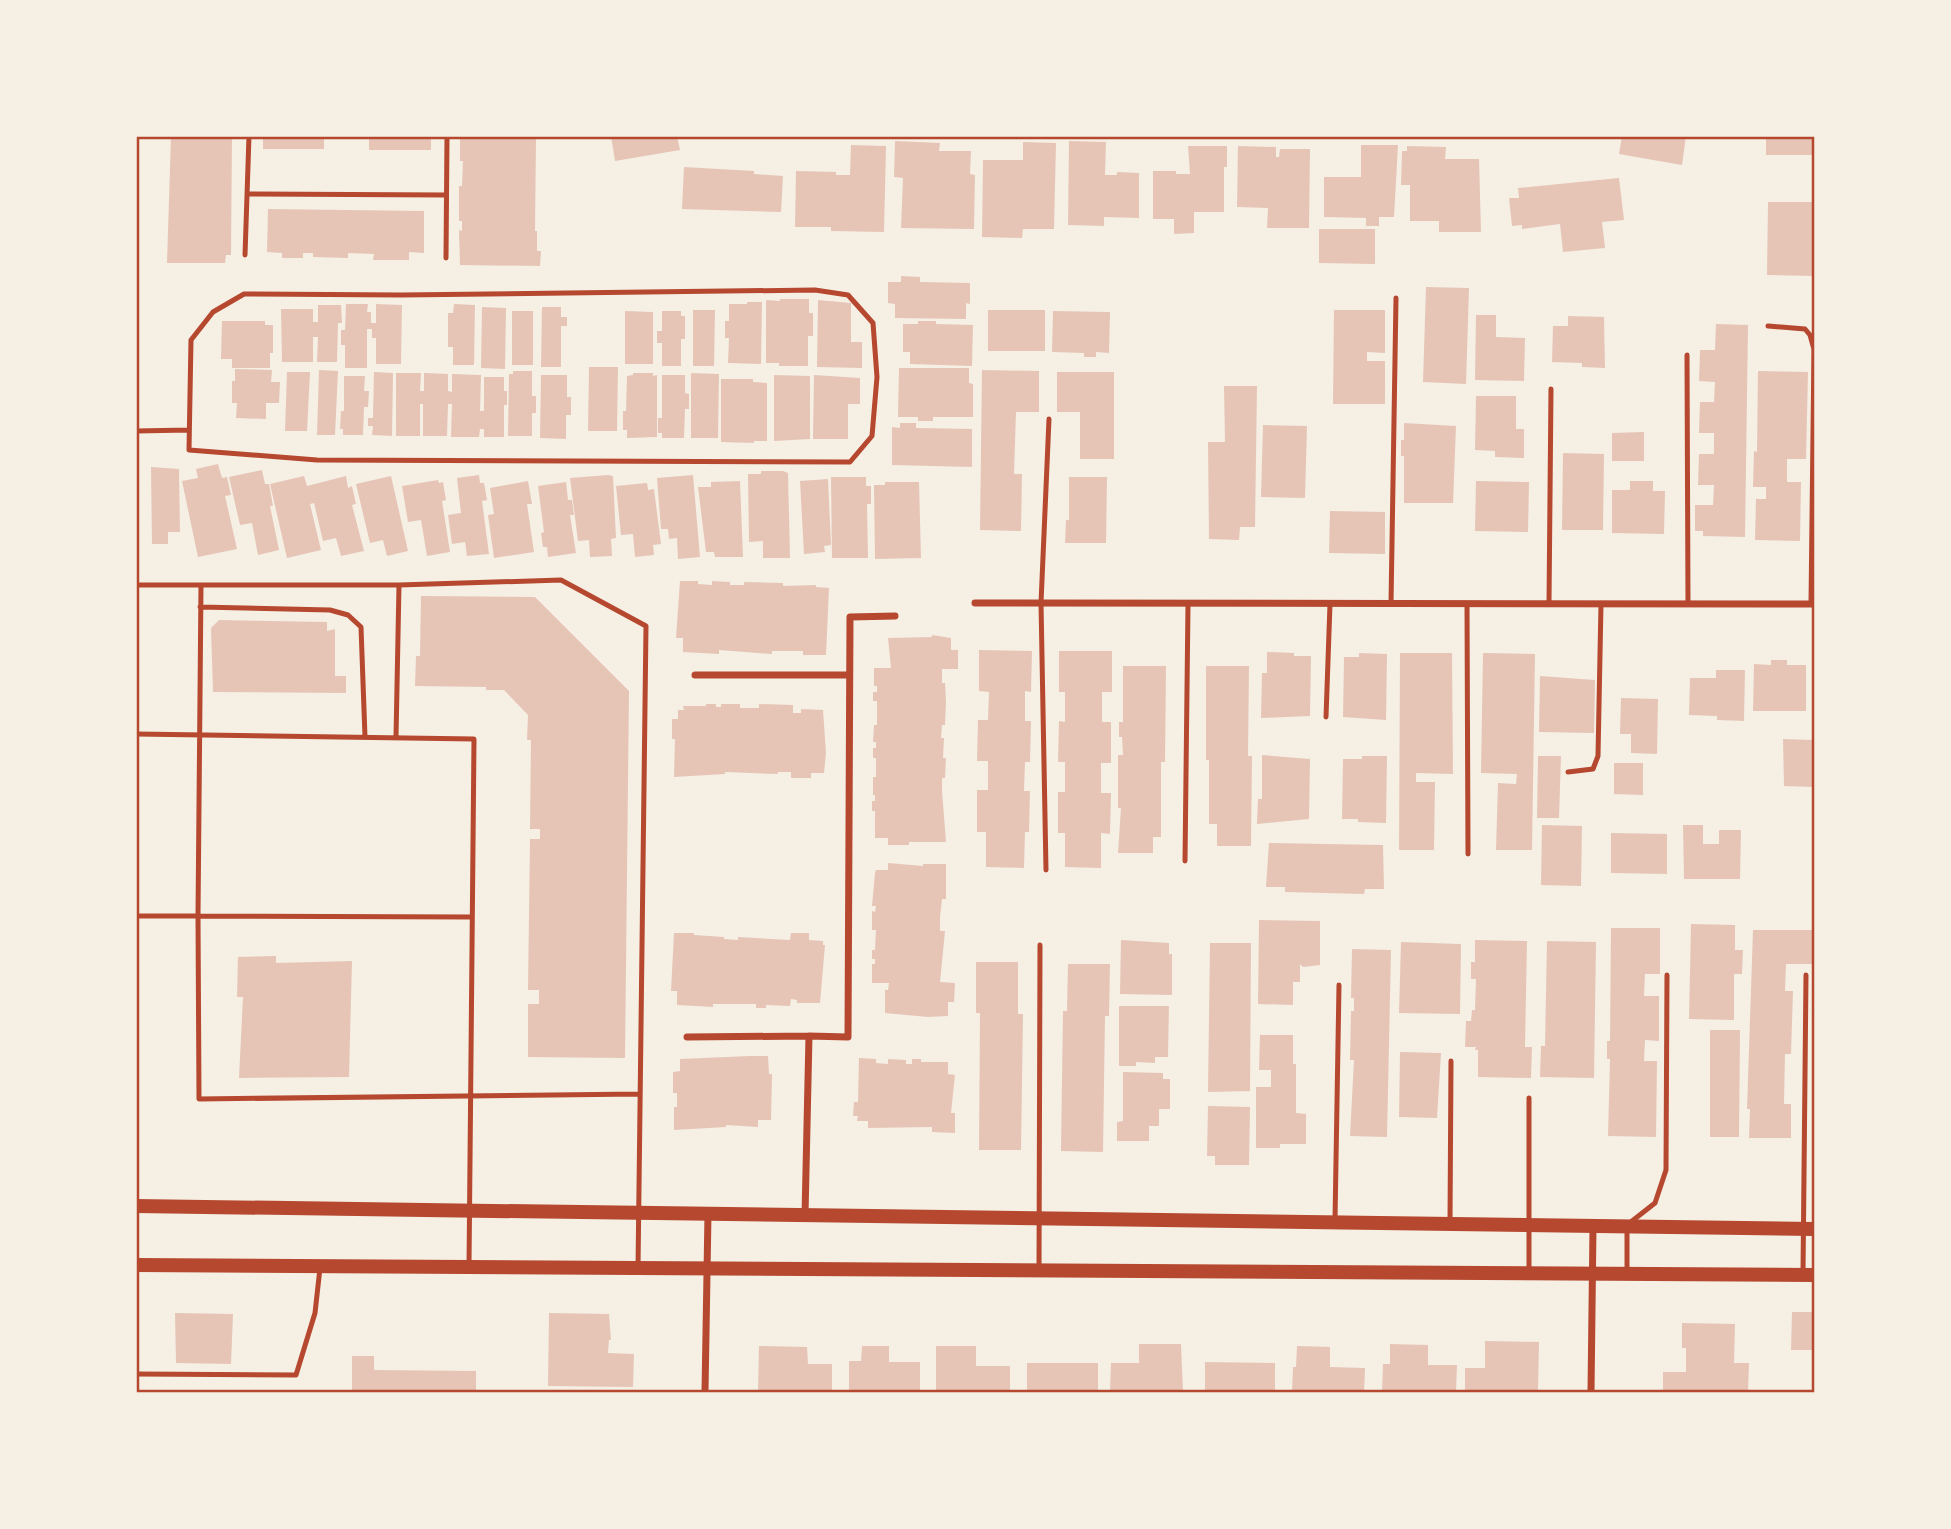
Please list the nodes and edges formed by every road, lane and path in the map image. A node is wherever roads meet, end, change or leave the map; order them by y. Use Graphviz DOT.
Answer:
graph roads {
  1 [pos="249,136"];
  2 [pos="447,136"];
  3 [pos="249,194"];
  4 [pos="446,195"];
  5 [pos="246,255"];
  6 [pos="446,258"];
  7 [pos="1396,298"];
  8 [pos="1768,326"];
  9 [pos="1687,355"];
  10 [pos="1551,389"];
  11 [pos="1049,419"];
  12 [pos="189,430"];
  13 [pos="136,431"];
  14 [pos="136,585"];
  15 [pos="201,585"];
  16 [pos="398,585"];
  17 [pos="975,603"];
  18 [pos="1041,603"];
  19 [pos="1188,604"];
  20 [pos="1330,604"];
  21 [pos="1391,604"];
  22 [pos="1467,604"];
  23 [pos="1549,604"];
  24 [pos="1601,604"];
  25 [pos="1688,604"];
  26 [pos="1813,604"];
  27 [pos="200,607"];
  28 [pos="895,616"];
  29 [pos="695,674"];
  30 [pos="849,675"];
  31 [pos="1326,717"];
  32 [pos="136,734"];
  33 [pos="200,735"];
  34 [pos="365,737"];
  35 [pos="396,737"];
  36 [pos="1569,772"];
  37 [pos="1468,854"];
  38 [pos="1185,860"];
  39 [pos="1046,870"];
  40 [pos="136,916"];
  41 [pos="198,916"];
  42 [pos="472,917"];
  43 [pos="1040,945"];
  44 [pos="1667,975"];
  45 [pos="1806,975"];
  46 [pos="1339,985"];
  47 [pos="809,1036"];
  48 [pos="687,1037"];
  49 [pos="1451,1061"];
  50 [pos="639,1094"];
  51 [pos="470,1098"];
  52 [pos="1530,1098"];
  53 [pos="136,1206"];
  54 [pos="469,1211"];
  55 [pos="639,1213"];
  56 [pos="708,1214"];
  57 [pos="804,1216"];
  58 [pos="1040,1219"];
  59 [pos="1335,1223"];
  60 [pos="1450,1225"];
  61 [pos="1627,1225"];
  62 [pos="1530,1226"];
  63 [pos="1593,1227"];
  64 [pos="1809,1229"];
  65 [pos="136,1265"];
  66 [pos="321,1266"];
  67 [pos="469,1267"];
  68 [pos="638,1268"];
  69 [pos="708,1268"];
  70 [pos="1039,1270"];
  71 [pos="1529,1273"];
  72 [pos="1592,1273"];
  73 [pos="1627,1273"];
  74 [pos="1809,1275"];
  75 [pos="136,1374"];
  76 [pos="705,1392"];
  77 [pos="1591,1392"];
  1 -- 3 [label="lane"];
  2 -- 4 [label="lane"];
  3 -- 4 [label="lane"];
  3 -- 5 [label="lane"];
  4 -- 6 [label="lane"];
  7 -- 21 [label="lane"];
  8 -- 26 [label="lane"];
  9 -- 25 [label="lane"];
  10 -- 23 [label="lane"];
  11 -- 18 [label="lane"];
  12 -- 12 [label="lane"];
  12 -- 13 [label="lane"];
  14 -- 15 [label="lane"];
  15 -- 16 [label="lane"];
  15 -- 27 [label="lane"];
  16 -- 35 [label="lane"];
  16 -- 50 [label="lane"];
  17 -- 18 [label="street"];
  18 -- 19 [label="street"];
  18 -- 39 [label="lane"];
  19 -- 20 [label="street"];
  19 -- 38 [label="lane"];
  20 -- 21 [label="street"];
  20 -- 31 [label="lane"];
  21 -- 22 [label="street"];
  22 -- 23 [label="street"];
  22 -- 37 [label="lane"];
  23 -- 24 [label="street"];
  24 -- 25 [label="street"];
  24 -- 36 [label="lane"];
  25 -- 26 [label="street"];
  27 -- 33 [label="lane"];
  27 -- 34 [label="lane"];
  28 -- 30 [label="street"];
  29 -- 30 [label="street"];
  30 -- 47 [label="street"];
  32 -- 33 [label="lane"];
  33 -- 34 [label="lane"];
  33 -- 41 [label="lane"];
  34 -- 35 [label="lane"];
  35 -- 42 [label="lane"];
  40 -- 41 [label="lane"];
  41 -- 42 [label="lane"];
  41 -- 51 [label="lane"];
  42 -- 51 [label="lane"];
  43 -- 58 [label="lane"];
  44 -- 61 [label="lane"];
  45 -- 64 [label="lane"];
  46 -- 59 [label="lane"];
  47 -- 48 [label="street"];
  47 -- 57 [label="street"];
  49 -- 60 [label="lane"];
  50 -- 51 [label="lane"];
  50 -- 55 [label="lane"];
  51 -- 54 [label="lane"];
  52 -- 62 [label="lane"];
  53 -- 54 [label="main road"];
  54 -- 55 [label="main road"];
  54 -- 67 [label="lane"];
  55 -- 56 [label="main road"];
  55 -- 68 [label="lane"];
  56 -- 57 [label="main road"];
  56 -- 69 [label="street"];
  57 -- 58 [label="main road"];
  58 -- 59 [label="main road"];
  58 -- 70 [label="lane"];
  59 -- 60 [label="main road"];
  60 -- 62 [label="main road"];
  61 -- 63 [label="main road"];
  61 -- 64 [label="main road"];
  61 -- 73 [label="lane"];
  62 -- 63 [label="main road"];
  62 -- 71 [label="lane"];
  63 -- 72 [label="street"];
  64 -- 74 [label="lane"];
  65 -- 66 [label="main road"];
  66 -- 67 [label="main road"];
  66 -- 75 [label="lane"];
  67 -- 68 [label="main road"];
  68 -- 69 [label="main road"];
  69 -- 70 [label="main road"];
  69 -- 76 [label="street"];
  70 -- 71 [label="main road"];
  71 -- 72 [label="main road"];
  72 -- 73 [label="main road"];
  72 -- 77 [label="street"];
  73 -- 74 [label="main road"];
}
